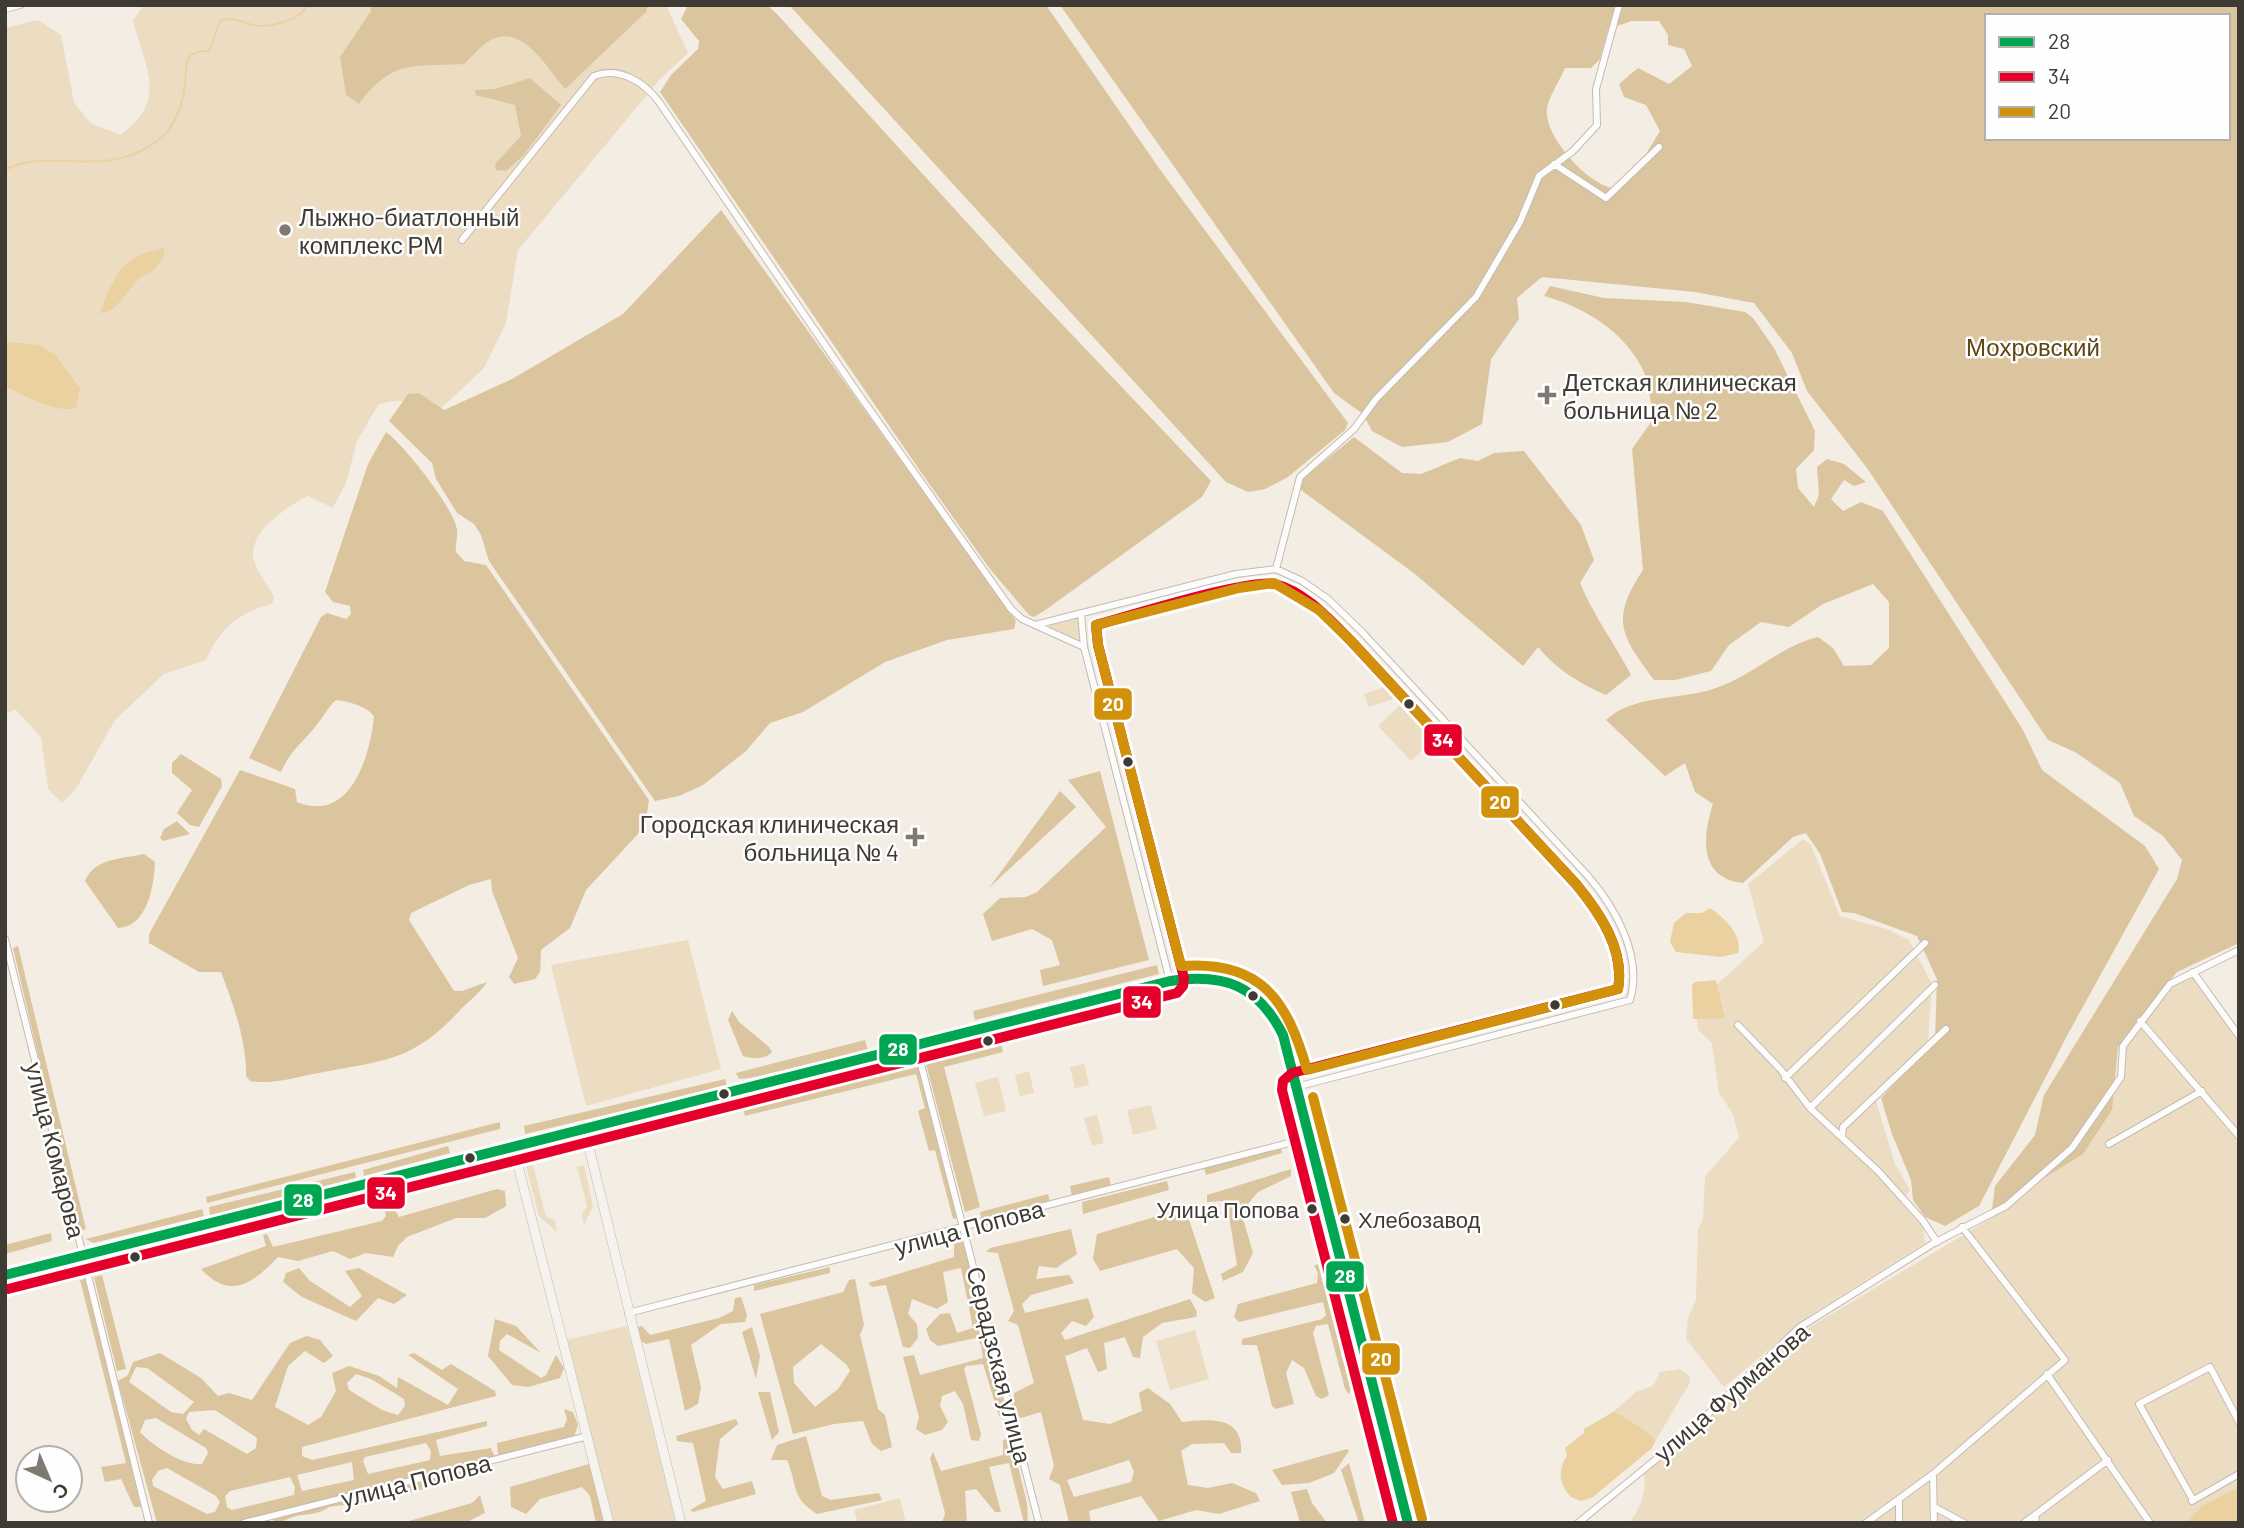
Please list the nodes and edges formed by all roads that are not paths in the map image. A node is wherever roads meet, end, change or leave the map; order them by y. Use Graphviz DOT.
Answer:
graph roads {
  1 [pos="20,5"];
  2 [pos="1619,5"];
  3 [pos="5,9"];
  4 [pos="1658,147"];
  5 [pos="1554,163"];
  6 [pos="462,240"];
  7 [pos="1276,569"];
  8 [pos="1081,614"];
  9 [pos="1035,625"];
  10 [pos="1084,647"];
  11 [pos="5,939"];
  12 [pos="1925,943"];
  13 [pos="2239,950"];
  14 [pos="2193,972"];
  15 [pos="1170,981"];
  16 [pos="1935,985"];
  17 [pos="2140,1021"];
  18 [pos="1738,1025"];
  19 [pos="1946,1029"];
  20 [pos="2239,1036"];
  21 [pos="916,1045"];
  22 [pos="1785,1078"];
  23 [pos="1296,1087"];
  24 [pos="2202,1091"];
  25 [pos="1810,1108"];
  26 [pos="584,1127"];
  27 [pos="2239,1136"];
  28 [pos="1308,1138"];
  29 [pos="1842,1138"];
  30 [pos="2109,1144"];
  31 [pos="513,1146"];
  32 [pos="1962,1227"];
  33 [pos="965,1228"];
  34 [pos="1937,1242"];
  35 [pos="82,1255"];
  36 [pos="5,1275"];
  37 [pos="628,1313"];
  38 [pos="2047,1374"];
  39 [pos="2239,1422"];
  40 [pos="588,1436"];
  41 [pos="2108,1460"];
  42 [pos="1933,1474"];
  43 [pos="2239,1474"];
  44 [pos="1899,1499"];
  45 [pos="1934,1507"];
  46 [pos="2036,1519"];
  47 [pos="1579,1522"];
  48 [pos="149,1523"];
  49 [pos="244,1523"];
  50 [pos="609,1523"];
  51 [pos="681,1523"];
  52 [pos="1039,1523"];
  53 [pos="1408,1523"];
  54 [pos="1866,1523"];
  55 [pos="1899,1523"];
  56 [pos="1934,1523"];
  57 [pos="1964,1523"];
  58 [pos="2024,1523"];
  59 [pos="2150,1523"];
  1 -- 3 [label="street"];
  2 -- 5 [label="street"];
  4 -- 5 [label="street"];
  5 -- 7 [label="street"];
  6 -- 9 [label="street"];
  7 -- 8 [label="street"];
  7 -- 23 [label="street"];
  8 -- 9 [label="street"];
  8 -- 10 [label="street"];
  9 -- 10 [label="street"];
  10 -- 15 [label="street"];
  11 -- 35 [label="street, улица Комарова"];
  12 -- 22 [label="street"];
  13 -- 14 [label="street"];
  14 -- 17 [label="street, улица Фурманова"];
  14 -- 20 [label="street"];
  15 -- 21 [label="main road"];
  15 -- 23 [label="main road"];
  16 -- 25 [label="street"];
  17 -- 24 [label="street"];
  17 -- 32 [label="street, улица Фурманова"];
  18 -- 22 [label="street"];
  19 -- 29 [label="street"];
  21 -- 26 [label="main road"];
  21 -- 33 [label="street, Серадзская улица"];
  22 -- 25 [label="street"];
  23 -- 28 [label="main road"];
  24 -- 27 [label="street"];
  24 -- 30 [label="street"];
  25 -- 29 [label="street"];
  26 -- 31 [label="main road"];
  26 -- 37 [label="main road"];
  28 -- 33 [label="street, улица Попова"];
  28 -- 53 [label="main road"];
  29 -- 34 [label="street"];
  31 -- 35 [label="main road"];
  31 -- 40 [label="main road"];
  32 -- 34 [label="street, улица Фурманова"];
  32 -- 38 [label="street"];
  33 -- 37 [label="street, улица Попова"];
  33 -- 52 [label="street, Серадзская улица"];
  34 -- 47 [label="street, улица Фурманова"];
  35 -- 36 [label="main road"];
  35 -- 48 [label="street, улица Комарова"];
  37 -- 51 [label="main road"];
  38 -- 41 [label="street"];
  38 -- 42 [label="street"];
  39 -- 43 [label="street"];
  40 -- 49 [label="street, улица Попова"];
  40 -- 50 [label="main road"];
  41 -- 46 [label="street"];
  41 -- 59 [label="street"];
  42 -- 44 [label="street"];
  42 -- 45 [label="street"];
  44 -- 54 [label="street"];
  44 -- 55 [label="street"];
  45 -- 56 [label="street"];
  45 -- 57 [label="street"];
  46 -- 58 [label="street"];
}
